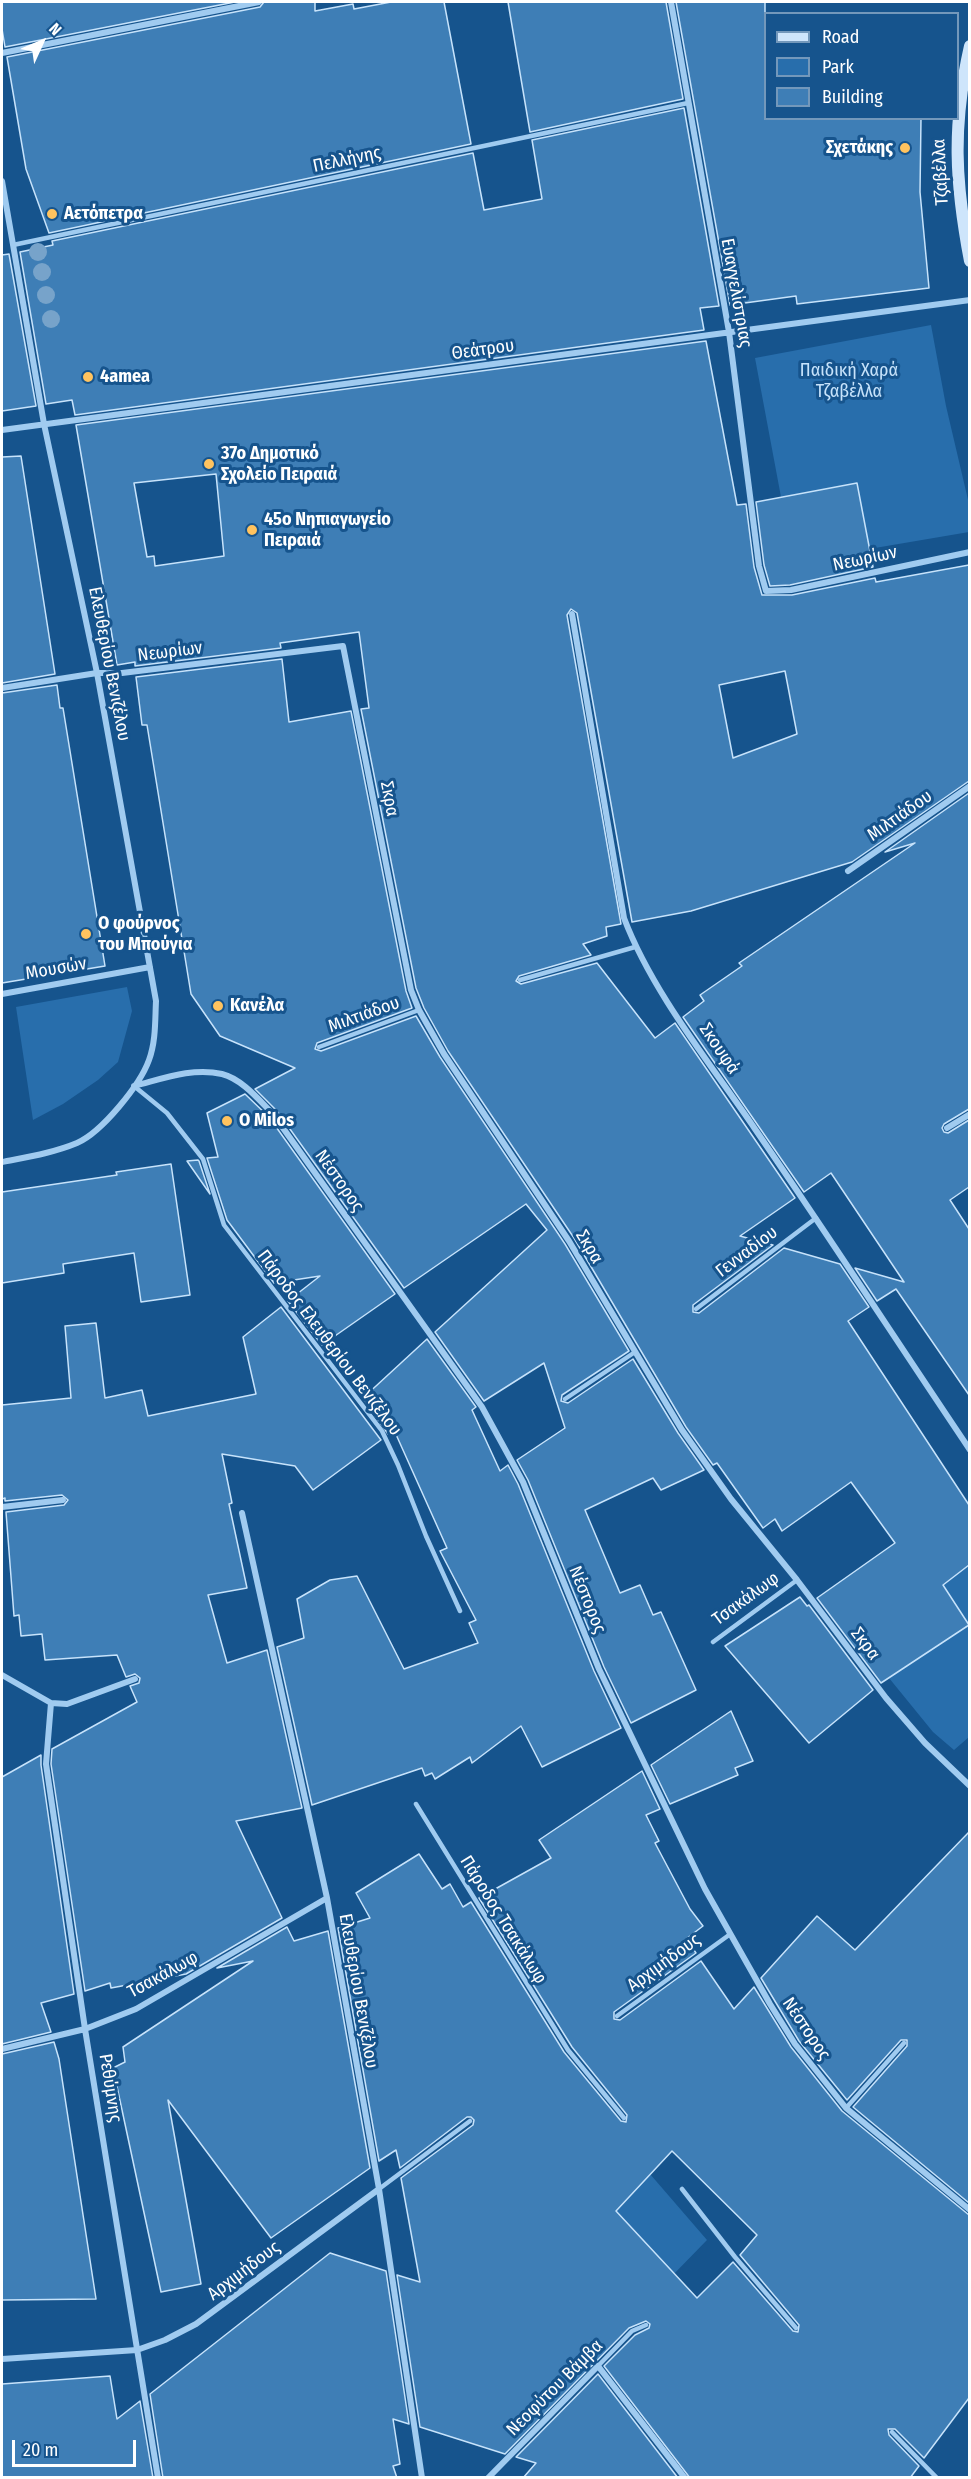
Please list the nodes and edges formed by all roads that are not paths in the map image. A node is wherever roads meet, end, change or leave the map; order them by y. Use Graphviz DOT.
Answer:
graph roads {
  1 [pos="259,2"];
  2 [pos="671,2"];
  3 [pos="969,46"];
  4 [pos="2,53"];
  5 [pos="688,103"];
  6 [pos="959,115"];
  7 [pos="959,120"];
  8 [pos="2,181"];
  9 [pos="13,245"];
  10 [pos="969,261"];
  11 [pos="969,300"];
  12 [pos="729,332"];
  13 [pos="44,424"];
  14 [pos="2,430"];
  15 [pos="969,552"];
  16 [pos="766,591"];
  17 [pos="572,614"];
  18 [pos="343,646"];
  19 [pos="97,673"];
  20 [pos="2,688"];
  21 [pos="969,786"];
  22 [pos="848,871"];
  23 [pos="635,947"];
  24 [pos="150,967"];
  25 [pos="520,980"];
  26 [pos="2,994"];
  27 [pos="418,1010"];
  28 [pos="319,1047"];
  29 [pos="134,1086"];
  30 [pos="969,1114"];
  31 [pos="947,1128"];
  32 [pos="2,1162"];
  33 [pos="816,1218"];
  34 [pos="696,1309"];
  35 [pos="635,1352"];
  36 [pos="565,1399"];
  37 [pos="969,1450"];
  38 [pos="63,1500"];
  39 [pos="2,1507"];
  40 [pos="242,1513"];
  41 [pos="797,1580"];
  42 [pos="460,1611"];
  43 [pos="712,1642"];
  44 [pos="2,1675"];
  45 [pos="135,1679"];
  46 [pos="51,1703"];
  47 [pos="969,1786"];
  48 [pos="416,1804"];
  49 [pos="327,1899"];
  50 [pos="729,1935"];
  51 [pos="617,2016"];
  52 [pos="85,2029"];
  53 [pos="904,2043"];
  54 [pos="2,2049"];
  55 [pos="846,2108"];
  56 [pos="624,2118"];
  57 [pos="470,2121"];
  58 [pos="379,2189"];
  59 [pos="682,2189"];
  60 [pos="969,2210"];
  61 [pos="646,2325"];
  62 [pos="795,2328"];
  63 [pos="137,2350"];
  64 [pos="2,2359"];
  65 [pos="598,2366"];
  66 [pos="892,2433"];
  67 [pos="158,2478"];
  68 [pos="422,2478"];
  69 [pos="488,2478"];
  70 [pos="685,2478"];
  71 [pos="937,2478"];
  1 -- 4 [label="street"];
  2 -- 5 [label="street, Ευαγγελίστριας"];
  3 -- 6 [label="main road, Τζαβέλλα"];
  5 -- 9 [label="lane, Πελλήνης"];
  5 -- 12 [label="street, Ευαγγελίστριας"];
  7 -- 10 [label="main road, Τζαβέλλα"];
  8 -- 9 [label="street, Ελευθερίου Βενιζέλου"];
  9 -- 13 [label="street, Ελευθερίου Βενιζέλου"];
  11 -- 12 [label="street, Θεάτρου"];
  12 -- 13 [label="street, Θεάτρου"];
  12 -- 16 [label="street, Ευαγγελίστριας"];
  13 -- 14 [label="street, Θεάτρου"];
  13 -- 19 [label="street, Ελευθερίου Βενιζέλου"];
  15 -- 16 [label="street, Νεωρίων"];
  17 -- 23 [label="street, Σκουφά"];
  18 -- 19 [label="street, Νεωρίων"];
  18 -- 27 [label="street, Σκρα"];
  19 -- 20 [label="street, Νεωρίων"];
  19 -- 24 [label="street, Ελευθερίου Βενιζέλου"];
  21 -- 22 [label="street, Μιλτιάδου"];
  23 -- 25 [label="lane"];
  23 -- 33 [label="street, Σκουφά"];
  24 -- 26 [label="street, Μουσών"];
  24 -- 29 [label="street, Ελευθερίου Βενιζέλου"];
  27 -- 28 [label="lane, Μιλτιάδου"];
  27 -- 35 [label="street, Σκρα"];
  29 -- 32 [label="street, Ελευθερίου Βενιζέλου"];
  29 -- 42 [label="lane, Πάροδος Ελευθερίου Βενιζέλου"];
  29 -- 50 [label="street, Νέστορος"];
  30 -- 31 [label="street"];
  33 -- 34 [label="lane, Γενναδίου"];
  33 -- 37 [label="street, Σκουφά"];
  35 -- 36 [label="lane"];
  35 -- 41 [label="street, Σκρα"];
  38 -- 39 [label="street"];
  40 -- 49 [label="street, Ελευθερίου Βενιζέλου"];
  41 -- 43 [label="lane, Τσακάλωφ"];
  41 -- 47 [label="street, Σκρα"];
  44 -- 46 [label="street"];
  45 -- 46 [label="street"];
  46 -- 52 [label="street, Ρεθύμνης"];
  48 -- 56 [label="lane, Πάροδος Τσακάλωφ"];
  49 -- 52 [label="street, Τσακάλωφ"];
  49 -- 58 [label="street, Ελευθερίου Βενιζέλου"];
  50 -- 51 [label="lane, Αρχιμήδους"];
  50 -- 55 [label="street, Νέστορος"];
  52 -- 54 [label="street, Τσακάλωφ"];
  52 -- 63 [label="street, Ρεθύμνης"];
  53 -- 55 [label="lane"];
  55 -- 60 [label="street, Νέστορος"];
  57 -- 58 [label="lane, Αρχιμήδους"];
  58 -- 63 [label="street, Αρχιμήδους"];
  58 -- 68 [label="street, Ελευθερίου Βενιζέλου"];
  59 -- 62 [label="lane"];
  61 -- 65 [label="lane, Νεοφύτου Βάμβα"];
  63 -- 64 [label="street, Αρχιμήδους"];
  63 -- 67 [label="street, Ρεθύμνης"];
  65 -- 69 [label="street, Νεοφύτου Βάμβα"];
  65 -- 70 [label="street"];
  66 -- 71 [label="lane"];
}
